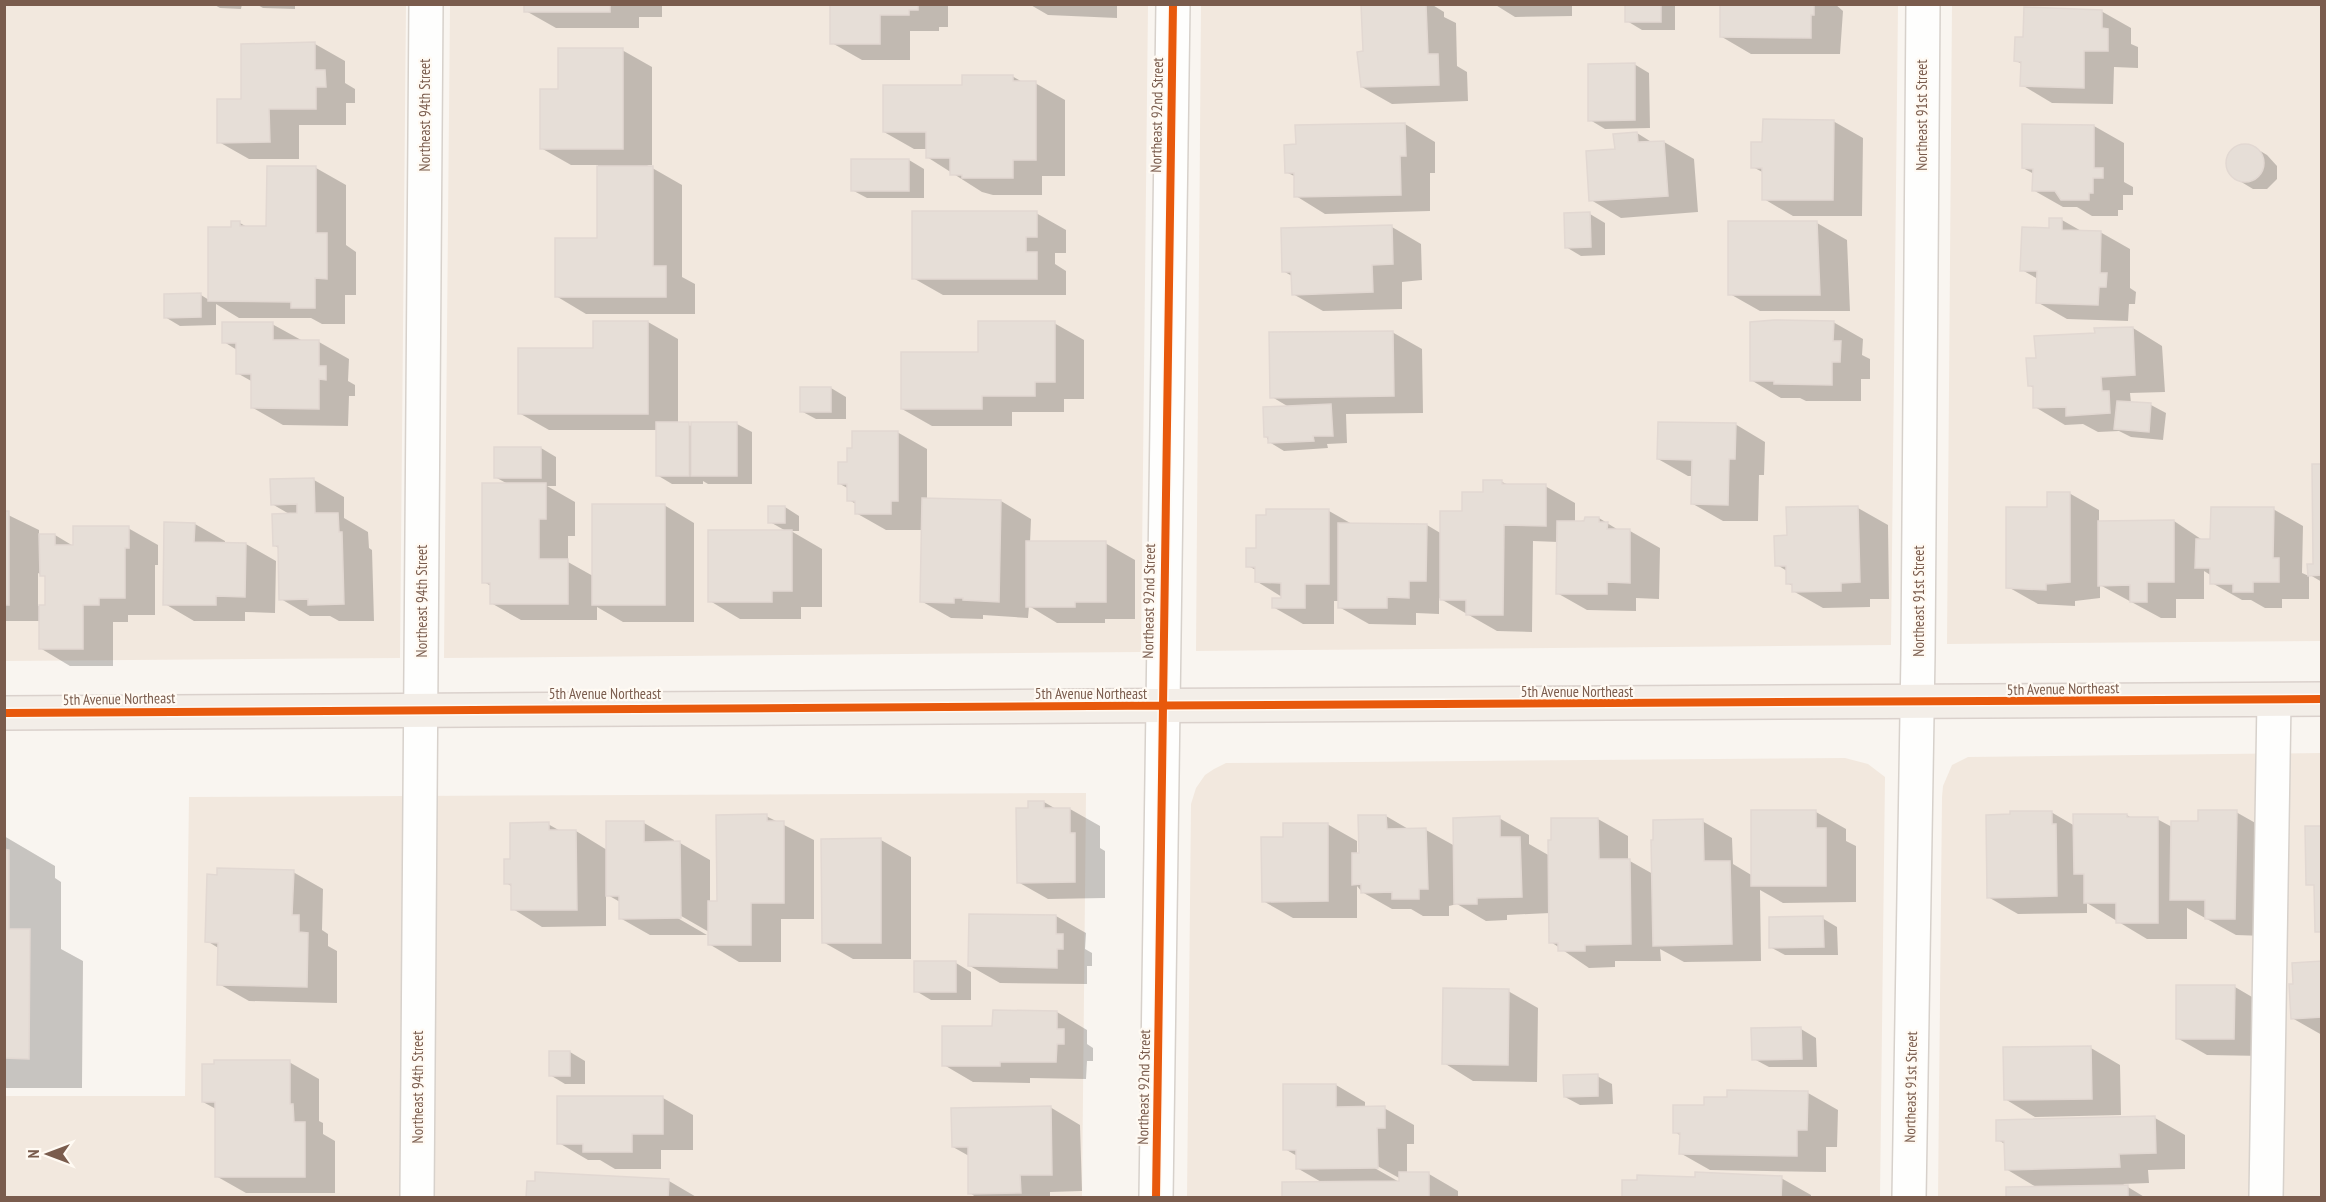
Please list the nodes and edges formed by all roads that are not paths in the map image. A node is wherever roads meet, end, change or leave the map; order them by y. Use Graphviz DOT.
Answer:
graph roads {
  1 [pos="426,4"];
  2 [pos="1173,4"];
  3 [pos="1923,4"];
  4 [pos="2322,699"];
  5 [pos="2274,700"];
  6 [pos="1917,704"];
  7 [pos="1162,707"];
  8 [pos="421,708"];
  9 [pos="4,713"];
  10 [pos="417,1197"];
  11 [pos="1156,1197"];
  12 [pos="1909,1197"];
  13 [pos="2266,1197"];
  1 -- 8 [label="street, Northeast 94th Street"];
  2 -- 7 [label="street, Northeast 92nd Street"];
  3 -- 6 [label="street, Northeast 91st Street"];
  4 -- 5 [label="main road, 5th Avenue Northeast"];
  5 -- 6 [label="main road, 5th Avenue Northeast"];
  5 -- 13 [label="street"];
  6 -- 7 [label="main road, 5th Avenue Northeast"];
  6 -- 12 [label="street, Northeast 91st Street"];
  7 -- 8 [label="main road, 5th Avenue Northeast"];
  7 -- 11 [label="street, Northeast 92nd Street"];
  8 -- 9 [label="main road, 5th Avenue Northeast"];
  8 -- 10 [label="street, Northeast 94th Street"];
}
